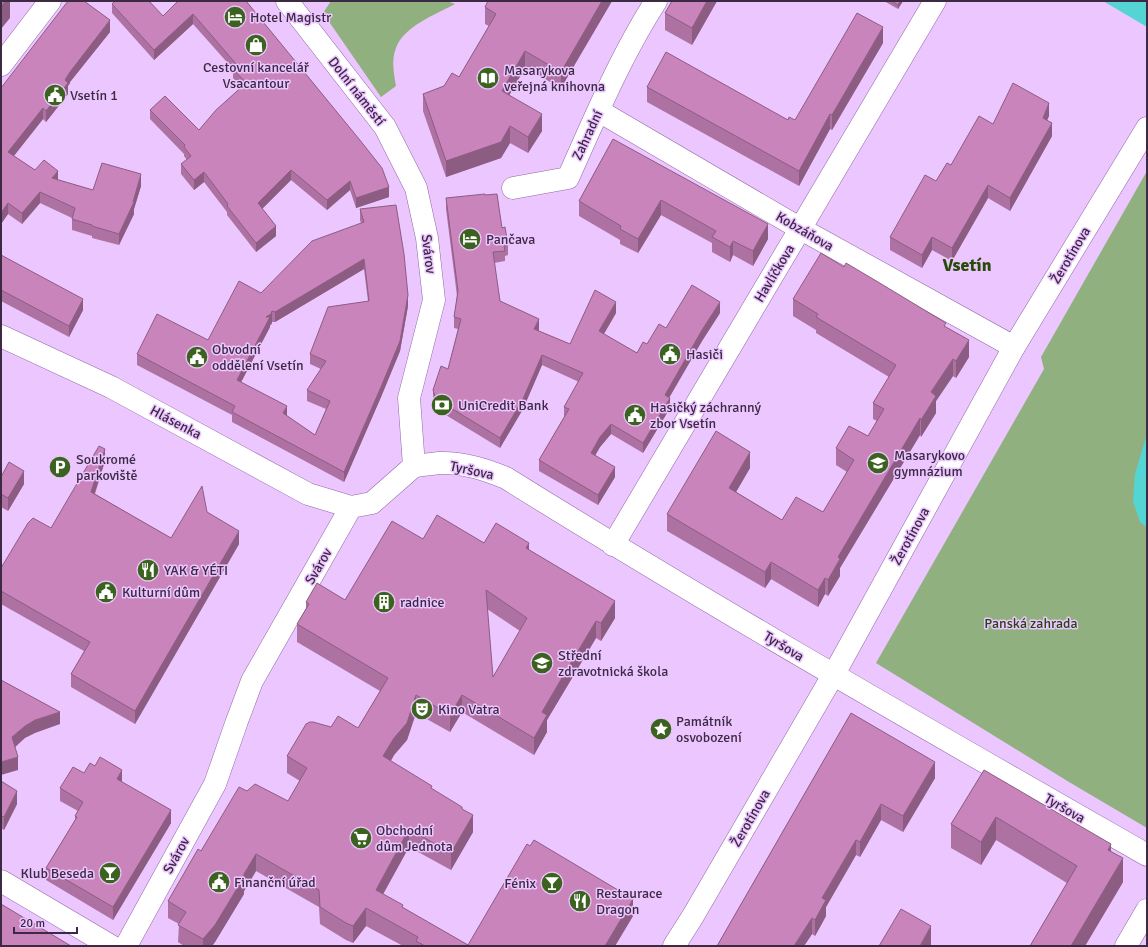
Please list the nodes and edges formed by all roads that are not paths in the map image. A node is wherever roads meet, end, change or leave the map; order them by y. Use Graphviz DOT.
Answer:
graph roads {
  1 [pos="50,1"];
  2 [pos="287,1"];
  3 [pos="656,1"];
  4 [pos="935,1"];
  5 [pos="1,65"];
  6 [pos="599,111"];
  7 [pos="1147,128"];
  8 [pos="416,188"];
  9 [pos="513,188"];
  10 [pos="801,229"];
  11 [pos="1,336"];
  12 [pos="1014,347"];
  13 [pos="414,466"];
  14 [pos="351,507"];
  15 [pos="614,545"];
  16 [pos="833,675"];
  17 [pos="1147,855"];
  18 [pos="1,881"];
  19 [pos="1147,910"];
  20 [pos="111,946"];
  21 [pos="126,946"];
  22 [pos="674,946"];
  23 [pos="1126,946"];
  1 -- 5 [label="street"];
  2 -- 8 [label="street, Dolní náměstí"];
  3 -- 6 [label="street, Zahradní"];
  4 -- 10 [label="street, Havlíčkova"];
  6 -- 9 [label="street, Zahradní"];
  6 -- 10 [label="street, Kobzáňova"];
  7 -- 12 [label="street, Žerotínova"];
  8 -- 13 [label="street, Svárov"];
  10 -- 12 [label="street, Kobzáňova"];
  10 -- 15 [label="street, Havlíčkova"];
  11 -- 14 [label="street, Hlásenka"];
  12 -- 16 [label="street, Žerotínova"];
  13 -- 14 [label="street"];
  13 -- 15 [label="street, Tyršova"];
  14 -- 21 [label="street, Svárov"];
  15 -- 16 [label="street, Tyršova"];
  16 -- 17 [label="street, Tyršova"];
  16 -- 22 [label="street, Žerotínova"];
  18 -- 20 [label="street"];
  19 -- 23 [label="street"];
}
